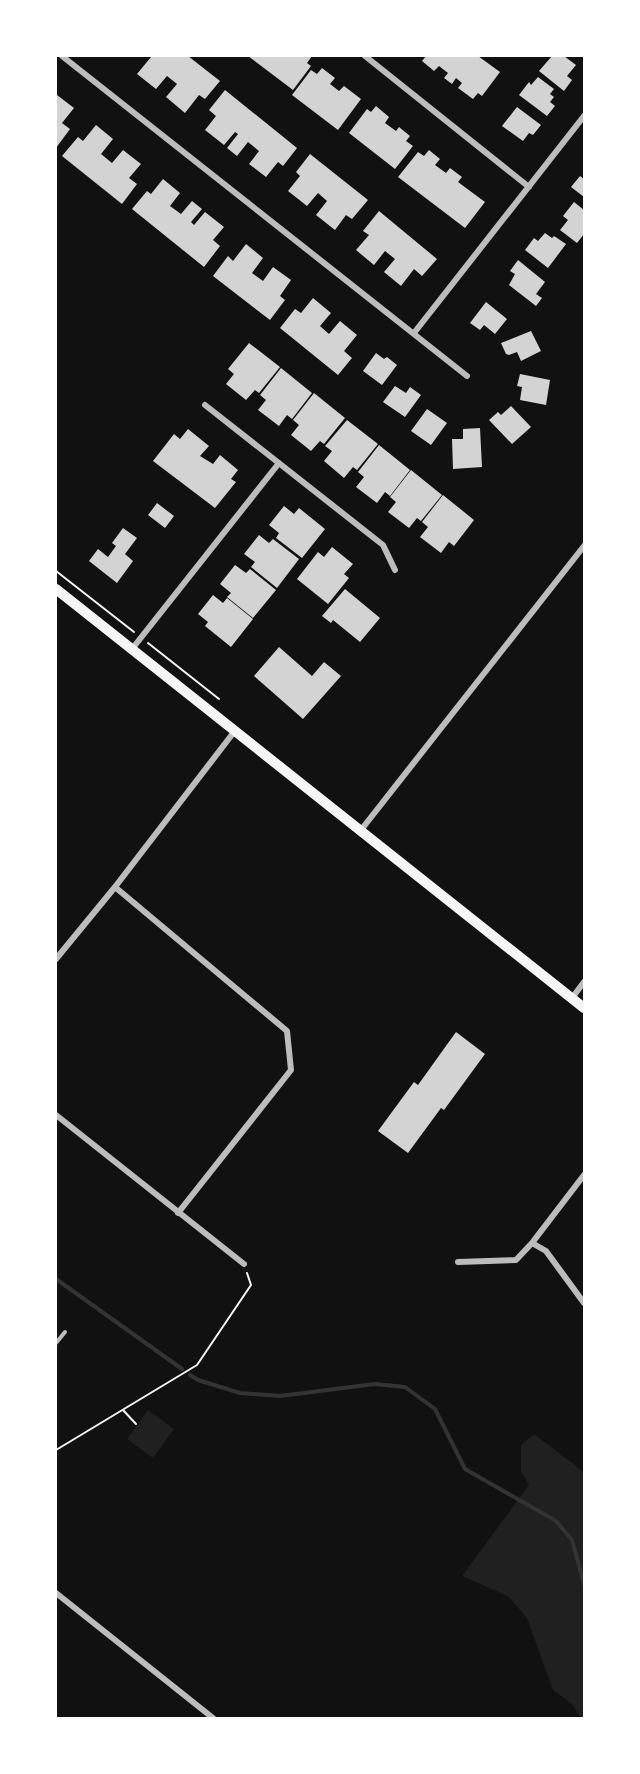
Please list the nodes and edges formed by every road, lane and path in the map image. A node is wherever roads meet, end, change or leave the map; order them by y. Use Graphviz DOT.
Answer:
graph roads {
  1 [pos="62,56"];
  2 [pos="365,56"];
  3 [pos="585,116"];
  4 [pos="528,187"];
  5 [pos="414,333"];
  6 [pos="467,376"];
  7 [pos="205,405"];
  8 [pos="279,463"];
  9 [pos="585,546"];
  10 [pos="395,570"];
  11 [pos="56,589"];
  12 [pos="132,649"];
  13 [pos="234,732"];
  14 [pos="361,830"];
  15 [pos="115,887"];
  16 [pos="56,959"];
  17 [pos="585,982"];
  18 [pos="572,998"];
  19 [pos="585,1008"];
  20 [pos="56,1115"];
  21 [pos="585,1175"];
  22 [pos="178,1213"];
  23 [pos="532,1243"];
  24 [pos="458,1262"];
  25 [pos="244,1264"];
  26 [pos="585,1303"];
  27 [pos="65,1332"];
  28 [pos="56,1344"];
  29 [pos="123,1410"];
  30 [pos="136,1424"];
  31 [pos="56,1450"];
  32 [pos="56,1593"];
  33 [pos="213,1719"];
  1 -- 5 [label="street"];
  2 -- 4 [label="street"];
  3 -- 4 [label="street"];
  4 -- 5 [label="street"];
  5 -- 6 [label="street"];
  7 -- 8 [label="street"];
  8 -- 10 [label="street"];
  8 -- 12 [label="street"];
  9 -- 14 [label="street"];
  11 -- 12 [label="main road"];
  12 -- 13 [label="main road"];
  13 -- 14 [label="main road"];
  13 -- 15 [label="street"];
  14 -- 18 [label="main road"];
  15 -- 16 [label="street"];
  15 -- 22 [label="street"];
  17 -- 18 [label="street"];
  18 -- 19 [label="main road"];
  20 -- 22 [label="street"];
  21 -- 23 [label="street"];
  22 -- 25 [label="street"];
  23 -- 24 [label="street"];
  23 -- 26 [label="street"];
  25 -- 29 [label="path"];
  27 -- 28 [label="lane"];
  29 -- 30 [label="path"];
  29 -- 31 [label="path"];
  32 -- 33 [label="street"];
}
